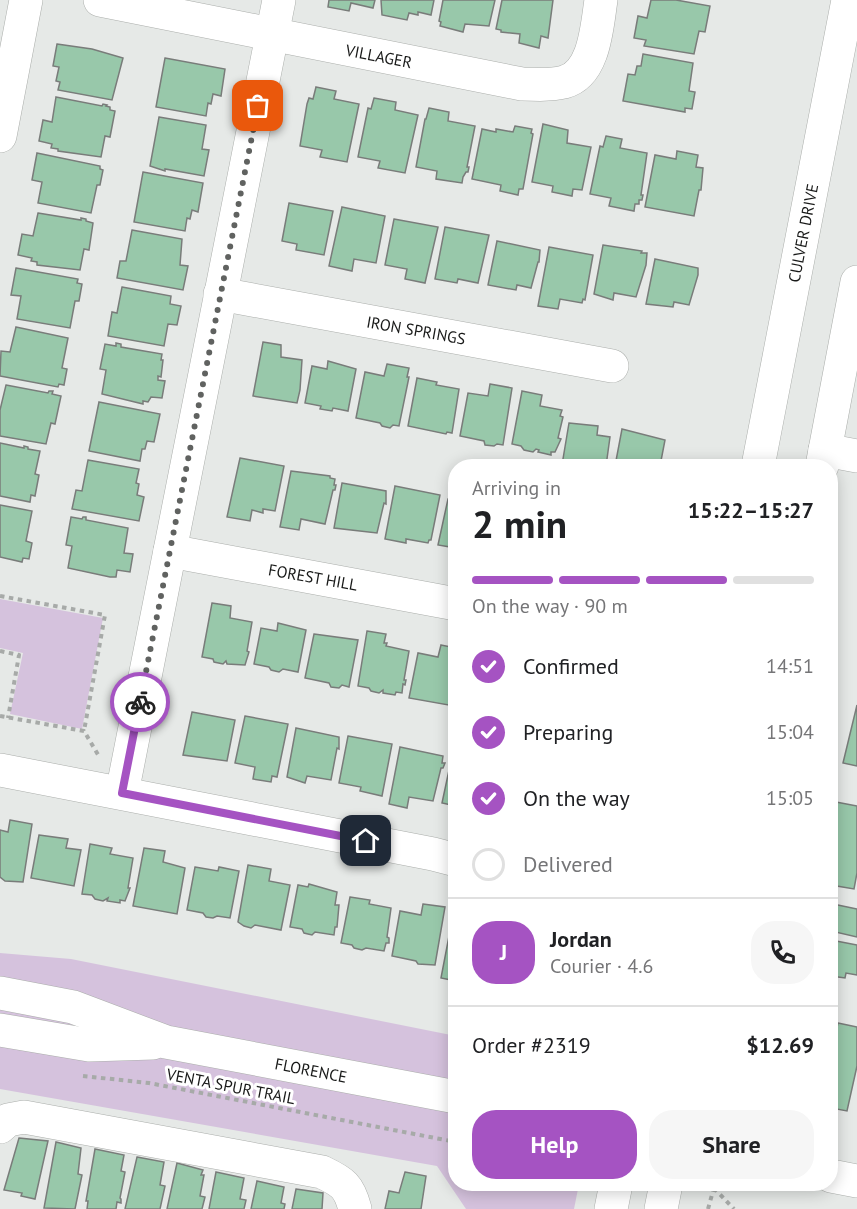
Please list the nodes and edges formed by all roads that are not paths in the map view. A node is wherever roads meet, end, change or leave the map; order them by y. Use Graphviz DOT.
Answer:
graph roads {
  1 [pos="26,0"];
  2 [pos="100,0"];
  3 [pos="279,0"];
  4 [pos="601,0"];
  5 [pos="848,0"];
  6 [pos="272,35"];
  7 [pos="0,136"];
  8 [pos="857,282"];
  9 [pos="220,294"];
  10 [pos="612,366"];
  11 [pos="847,393"];
  12 [pos="857,456"];
  13 [pos="823,458"];
  14 [pos="759,459"];
  15 [pos="170,551"];
  16 [pos="448,603"];
  17 [pos="0,770"];
  18 [pos="122,793"];
  19 [pos="448,858"];
  20 [pos="0,993"];
  21 [pos="0,1030"];
  22 [pos="166,1042"];
  23 [pos="448,1095"];
  24 [pos="0,1127"];
  25 [pos="838,1177"];
  26 [pos="857,1181"];
  27 [pos="615,1191"];
  28 [pos="665,1191"];
  29 [pos="355,1209"];
  30 [pos="611,1209"];
  31 [pos="661,1209"];
  1 -- 7 [label="street"];
  2 -- 6 [label="street, VILLAGER"];
  3 -- 6 [label="street"];
  4 -- 6 [label="street, VILLAGER"];
  5 -- 14 [label="street, CULVER DRIVE"];
  6 -- 9 [label="street"];
  8 -- 11 [label="street"];
  9 -- 10 [label="street, IRON SPRINGS"];
  9 -- 15 [label="street"];
  11 -- 13 [label="street"];
  12 -- 13 [label="street"];
  15 -- 16 [label="street, FOREST HILL"];
  15 -- 18 [label="street"];
  17 -- 18 [label="street"];
  18 -- 19 [label="street"];
  20 -- 22 [label="street, FLORENCE"];
  21 -- 22 [label="street, FLORENCE"];
  22 -- 23 [label="street, FLORENCE"];
  24 -- 29 [label="street"];
  25 -- 26 [label="street"];
  27 -- 30 [label="street"];
  28 -- 31 [label="street"];
}
